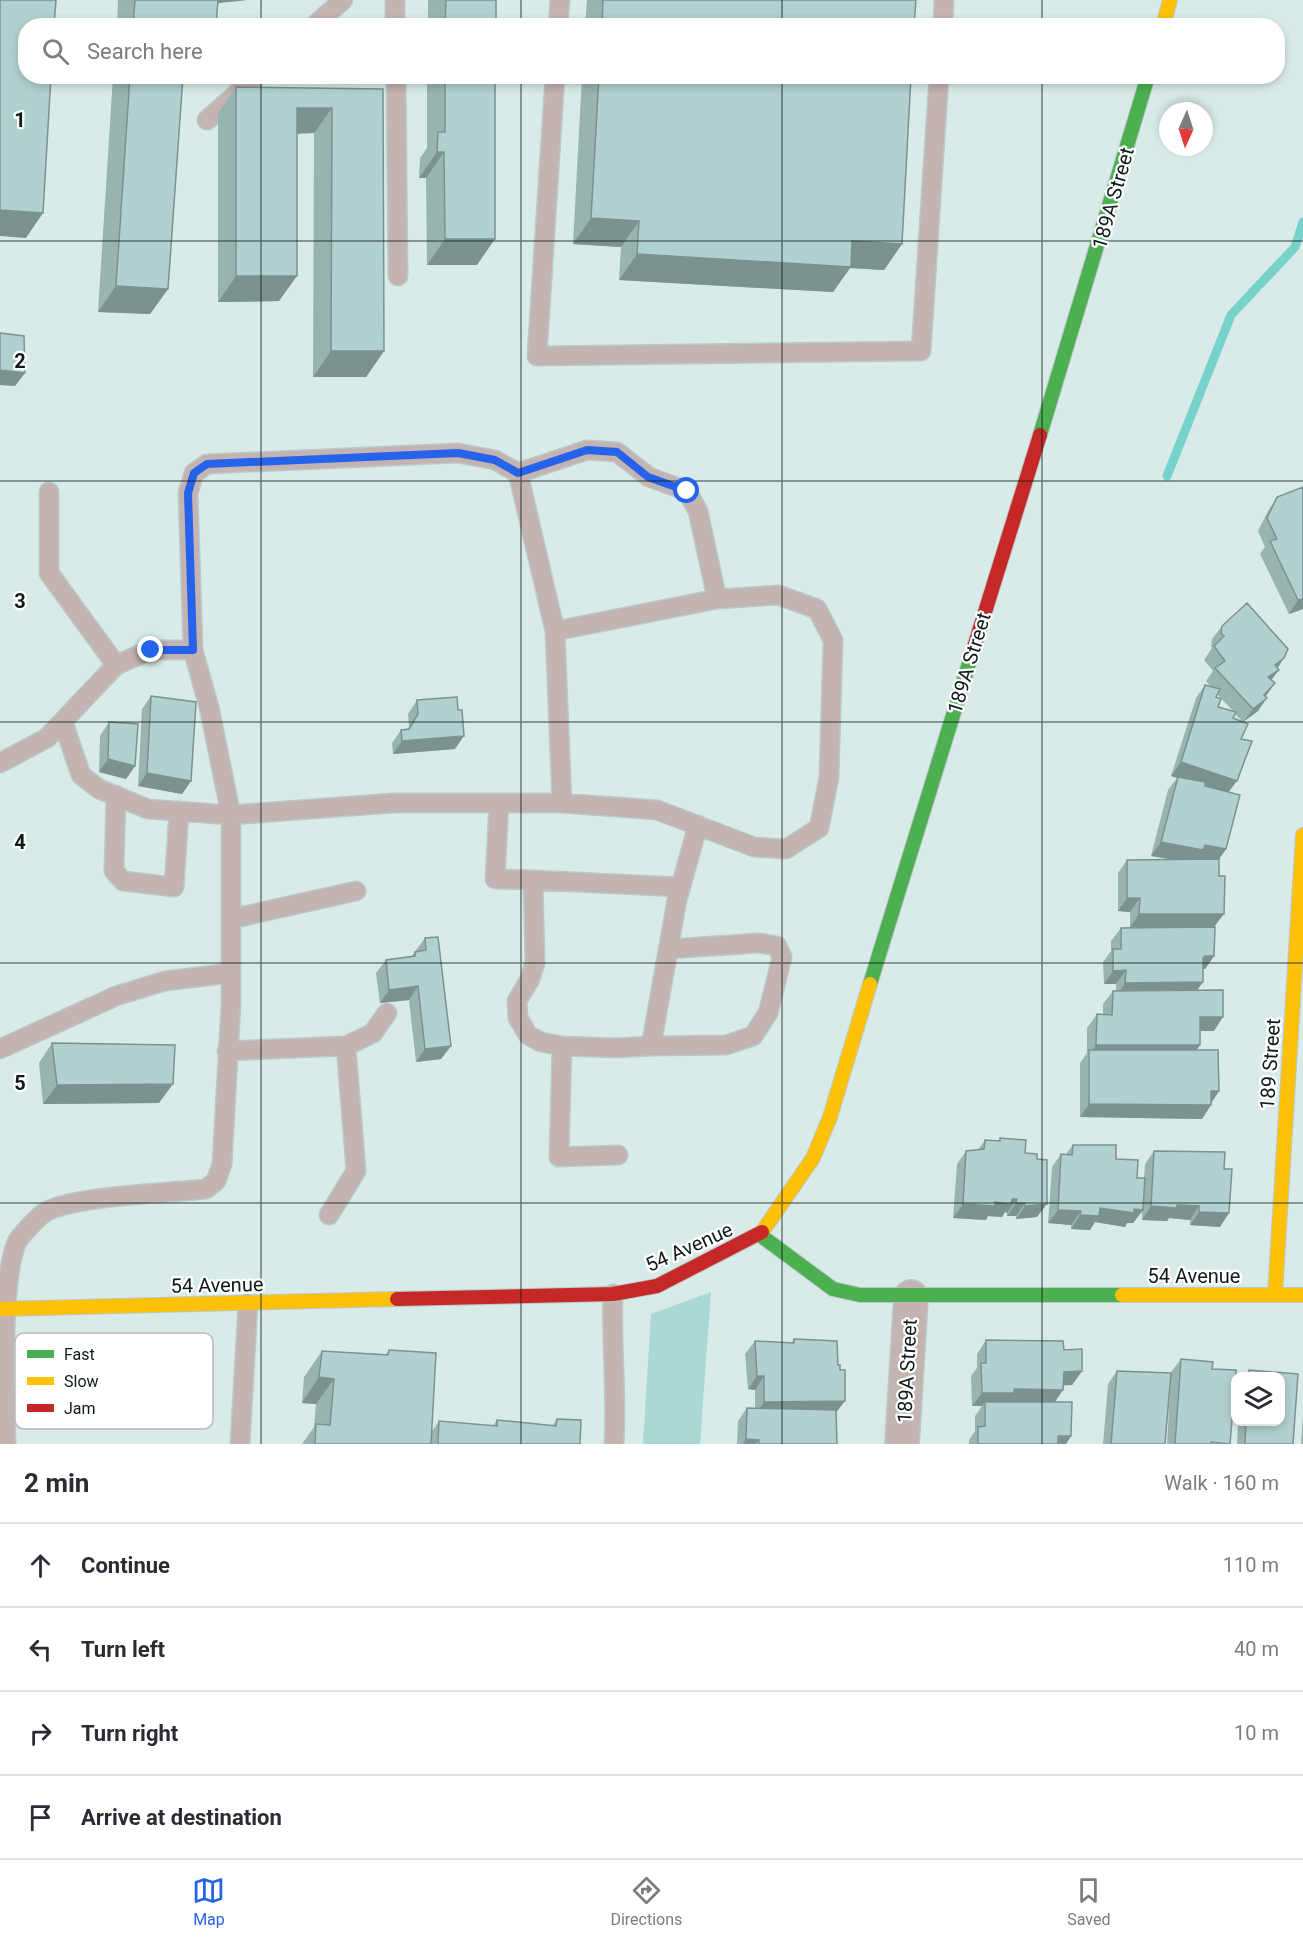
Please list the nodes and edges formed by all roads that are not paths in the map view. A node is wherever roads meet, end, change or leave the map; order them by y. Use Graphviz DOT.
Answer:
graph roads {
  1 [pos="343,0"];
  2 [pos="395,0"];
  3 [pos="560,0"];
  4 [pos="945,0"];
  5 [pos="1170,0"];
  6 [pos="323,18"];
  7 [pos="395,18"];
  8 [pos="559,18"];
  9 [pos="944,18"];
  10 [pos="1165,18"];
  11 [pos="248,84"];
  12 [pos="396,84"];
  13 [pos="554,84"];
  14 [pos="938,84"];
  15 [pos="1146,84"];
  16 [pos="207,120"];
  17 [pos="398,276"];
  18 [pos="518,473"];
  19 [pos="49,492"];
  20 [pos="717,599"];
  21 [pos="555,630"];
  22 [pos="193,650"];
  23 [pos="116,665"];
  24 [pos="63,722"];
  25 [pos="0,763"];
  26 [pos="116,795"];
  27 [pos="499,803"];
  28 [pos="562,803"];
  29 [pos="179,811"];
  30 [pos="231,815"];
  31 [pos="698,825"];
  32 [pos="1303,835"];
  33 [pos="533,880"];
  34 [pos="681,887"];
  35 [pos="356,891"];
  36 [pos="231,919"];
  37 [pos="668,949"];
  38 [pos="1299,963"];
  39 [pos="231,973"];
  40 [pos="387,1013"];
  41 [pos="346,1046"];
  42 [pos="562,1046"];
  43 [pos="651,1046"];
  44 [pos="0,1048"];
  45 [pos="227,1051"];
  46 [pos="618,1155"];
  47 [pos="329,1215"];
  48 [pos="760,1235"];
  49 [pos="613,1294"];
  50 [pos="1275,1295"];
  51 [pos="1303,1295"];
  52 [pos="911,1297"];
  53 [pos="248,1304"];
  54 [pos="2,1309"];
  55 [pos="6,1444"];
  56 [pos="240,1444"];
  57 [pos="614,1444"];
  58 [pos="902,1444"];
  1 -- 6 [label="lane"];
  2 -- 7 [label="lane"];
  3 -- 8 [label="lane"];
  4 -- 9 [label="lane"];
  5 -- 10 [label="street"];
  11 -- 16 [label="lane"];
  12 -- 17 [label="lane"];
  13 -- 14 [label="lane"];
  15 -- 48 [label="street, 189A Street"];
  18 -- 20 [label="lane"];
  18 -- 21 [label="lane"];
  18 -- 22 [label="lane"];
  19 -- 23 [label="lane"];
  20 -- 21 [label="lane"];
  20 -- 31 [label="lane"];
  21 -- 28 [label="lane"];
  22 -- 23 [label="lane"];
  22 -- 30 [label="lane"];
  23 -- 24 [label="lane"];
  24 -- 25 [label="lane"];
  24 -- 26 [label="lane"];
  26 -- 29 [label="lane"];
  26 -- 29 [label="lane"];
  27 -- 28 [label="lane"];
  27 -- 30 [label="lane"];
  27 -- 33 [label="lane"];
  28 -- 31 [label="lane"];
  29 -- 30 [label="lane"];
  30 -- 36 [label="lane"];
  31 -- 34 [label="lane"];
  32 -- 38 [label="street, 189 Street"];
  33 -- 34 [label="lane"];
  33 -- 42 [label="lane"];
  34 -- 37 [label="lane"];
  35 -- 36 [label="lane"];
  36 -- 39 [label="lane"];
  37 -- 43 [label="lane"];
  37 -- 43 [label="lane"];
  38 -- 50 [label="street, 189 Street"];
  39 -- 44 [label="lane"];
  39 -- 45 [label="lane"];
  40 -- 41 [label="lane"];
  41 -- 45 [label="lane"];
  41 -- 47 [label="lane"];
  42 -- 43 [label="lane"];
  42 -- 46 [label="lane"];
  45 -- 54 [label="lane"];
  48 -- 49 [label="street, 54 Avenue"];
  48 -- 52 [label="street, 54 Avenue"];
  49 -- 53 [label="street, 54 Avenue"];
  49 -- 57 [label="lane"];
  50 -- 51 [label="street, 54 Avenue"];
  50 -- 52 [label="street, 54 Avenue"];
  52 -- 58 [label="street, 189A Street"];
  53 -- 54 [label="street, 54 Avenue"];
  53 -- 56 [label="lane"];
  54 -- 55 [label="lane"];
}
